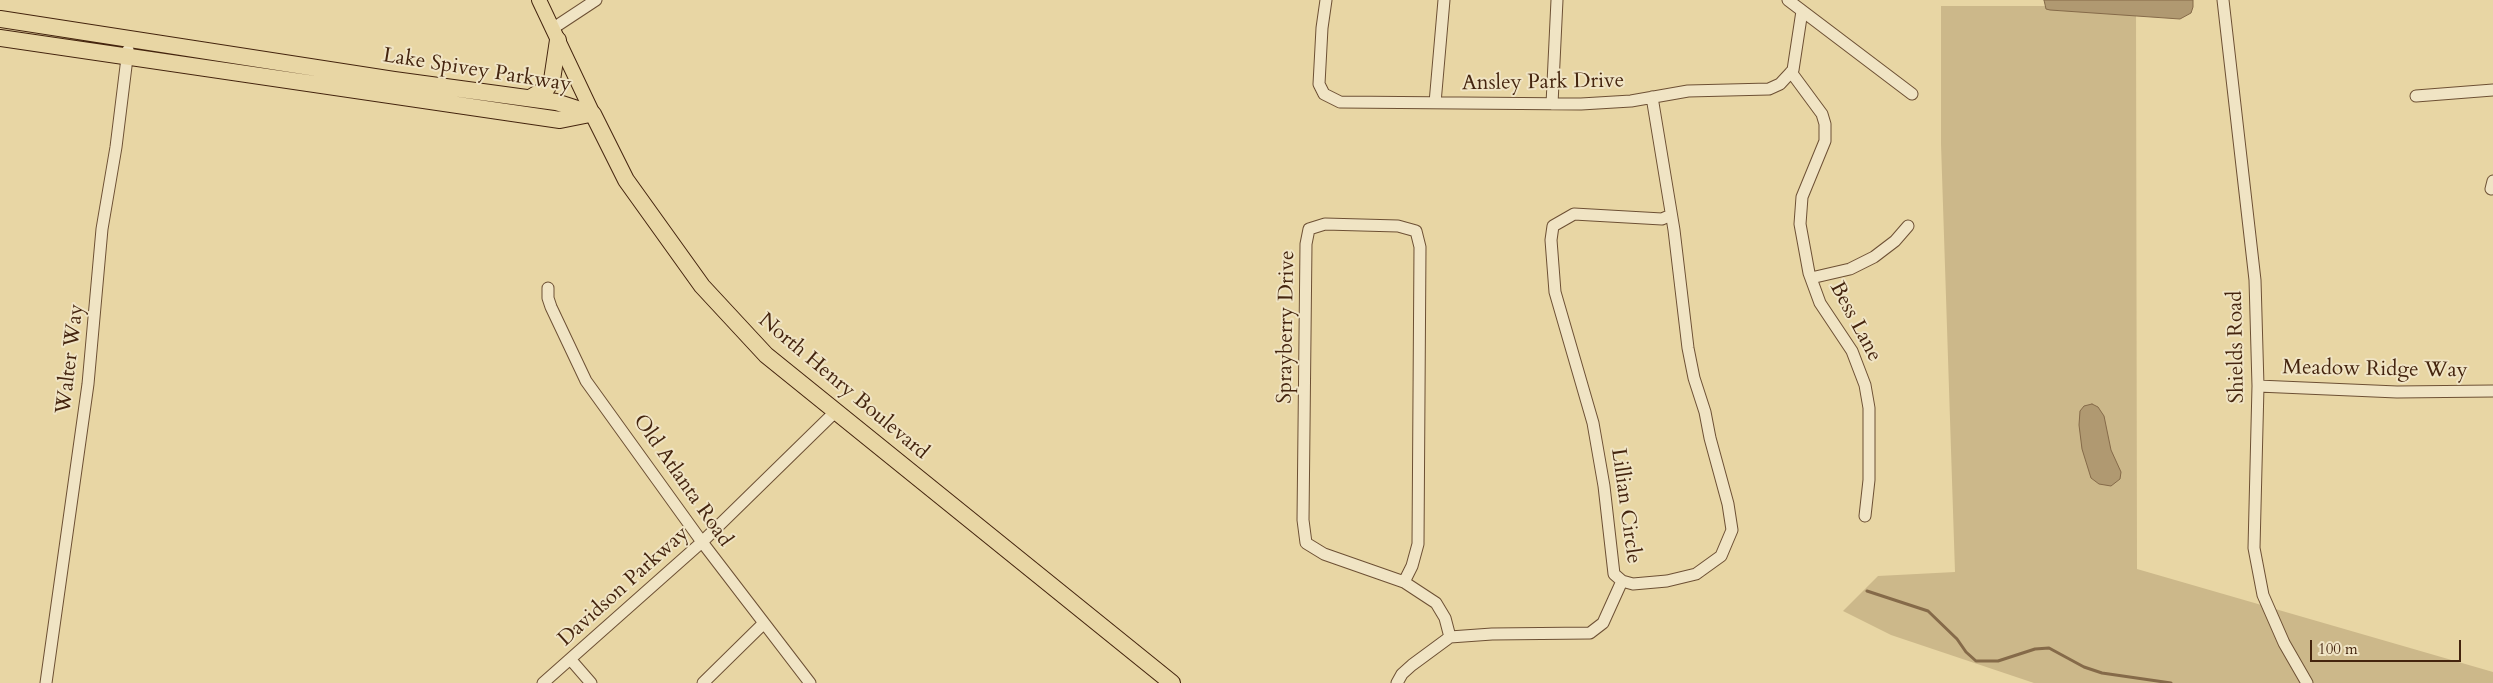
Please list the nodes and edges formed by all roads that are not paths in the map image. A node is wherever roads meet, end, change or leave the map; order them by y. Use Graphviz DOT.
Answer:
graph roads {
  1 [pos="539,0"];
  2 [pos="596,0"];
  3 [pos="1326,0"];
  4 [pos="1444,0"];
  5 [pos="1557,0"];
  6 [pos="1788,0"];
  7 [pos="2223,0"];
  8 [pos="1802,11"];
  9 [pos="0,19"];
  10 [pos="555,35"];
  11 [pos="0,38"];
  12 [pos="130,39"];
  13 [pos="127,57"];
  14 [pos="1791,72"];
  15 [pos="2493,90"];
  16 [pos="1912,94"];
  17 [pos="2416,96"];
  18 [pos="1652,97"];
  19 [pos="530,98"];
  20 [pos="1436,104"];
  21 [pos="1552,104"];
  22 [pos="592,114"];
  23 [pos="1672,215"];
  24 [pos="1908,226"];
  25 [pos="1811,278"];
  26 [pos="548,288"];
  27 [pos="2258,386"];
  28 [pos="2492,391"];
  29 [pos="835,412"];
  30 [pos="1865,516"];
  31 [pos="702,542"];
  32 [pos="1622,581"];
  33 [pos="1404,582"];
  34 [pos="763,624"];
  35 [pos="1450,637"];
  36 [pos="571,660"];
  37 [pos="46,683"];
  38 [pos="542,683"];
  39 [pos="591,683"];
  40 [pos="703,683"];
  41 [pos="810,683"];
  42 [pos="1172,683"];
  43 [pos="1397,683"];
  44 [pos="2307,683"];
  1 -- 10 [label="main road, North Henry Boulevard"];
  2 -- 10 [label="street"];
  3 -- 20 [label="street, Ansley Park Drive"];
  4 -- 20 [label="street"];
  5 -- 21 [label="street"];
  6 -- 8 [label="street"];
  7 -- 27 [label="street, Shields Road"];
  8 -- 14 [label="street"];
  8 -- 16 [label="street"];
  9 -- 12 [label="highway, Lake Spivey Parkway"];
  10 -- 19 [label="highway"];
  10 -- 22 [label="main road, North Henry Boulevard"];
  11 -- 13 [label="highway, Lake Spivey Parkway"];
  12 -- 13 [label="street, Walter Way"];
  12 -- 19 [label="highway, Lake Spivey Parkway"];
  13 -- 22 [label="highway, Lake Spivey Parkway"];
  13 -- 37 [label="street, Walter Way"];
  14 -- 18 [label="street, Ansley Park Drive"];
  14 -- 25 [label="street, Bess Lane"];
  15 -- 17 [label="street"];
  18 -- 21 [label="street, Ansley Park Drive"];
  18 -- 23 [label="street, Lillian Circle"];
  19 -- 22 [label="highway, Lake Spivey Parkway"];
  20 -- 21 [label="street, Ansley Park Drive"];
  22 -- 29 [label="highway, North Henry Boulevard"];
  23 -- 32 [label="street, Lillian Circle"];
  23 -- 32 [label="street, Lillian Circle"];
  24 -- 25 [label="street"];
  25 -- 30 [label="street, Bess Lane"];
  26 -- 31 [label="street, Old Atlanta Road"];
  27 -- 28 [label="street, Meadow Ridge Way"];
  27 -- 44 [label="street, Shields Road"];
  29 -- 31 [label="street, Davidson Parkway"];
  29 -- 42 [label="highway, North Henry Boulevard"];
  31 -- 34 [label="street, Old Atlanta Road"];
  31 -- 36 [label="street, Davidson Parkway"];
  32 -- 35 [label="street"];
  33 -- 33 [label="street, Sprayberry Drive"];
  33 -- 35 [label="street, Sprayberry Drive"];
  34 -- 40 [label="street"];
  34 -- 41 [label="street, Old Atlanta Road"];
  35 -- 43 [label="street"];
  36 -- 38 [label="street, Davidson Parkway"];
  36 -- 39 [label="street"];
}
